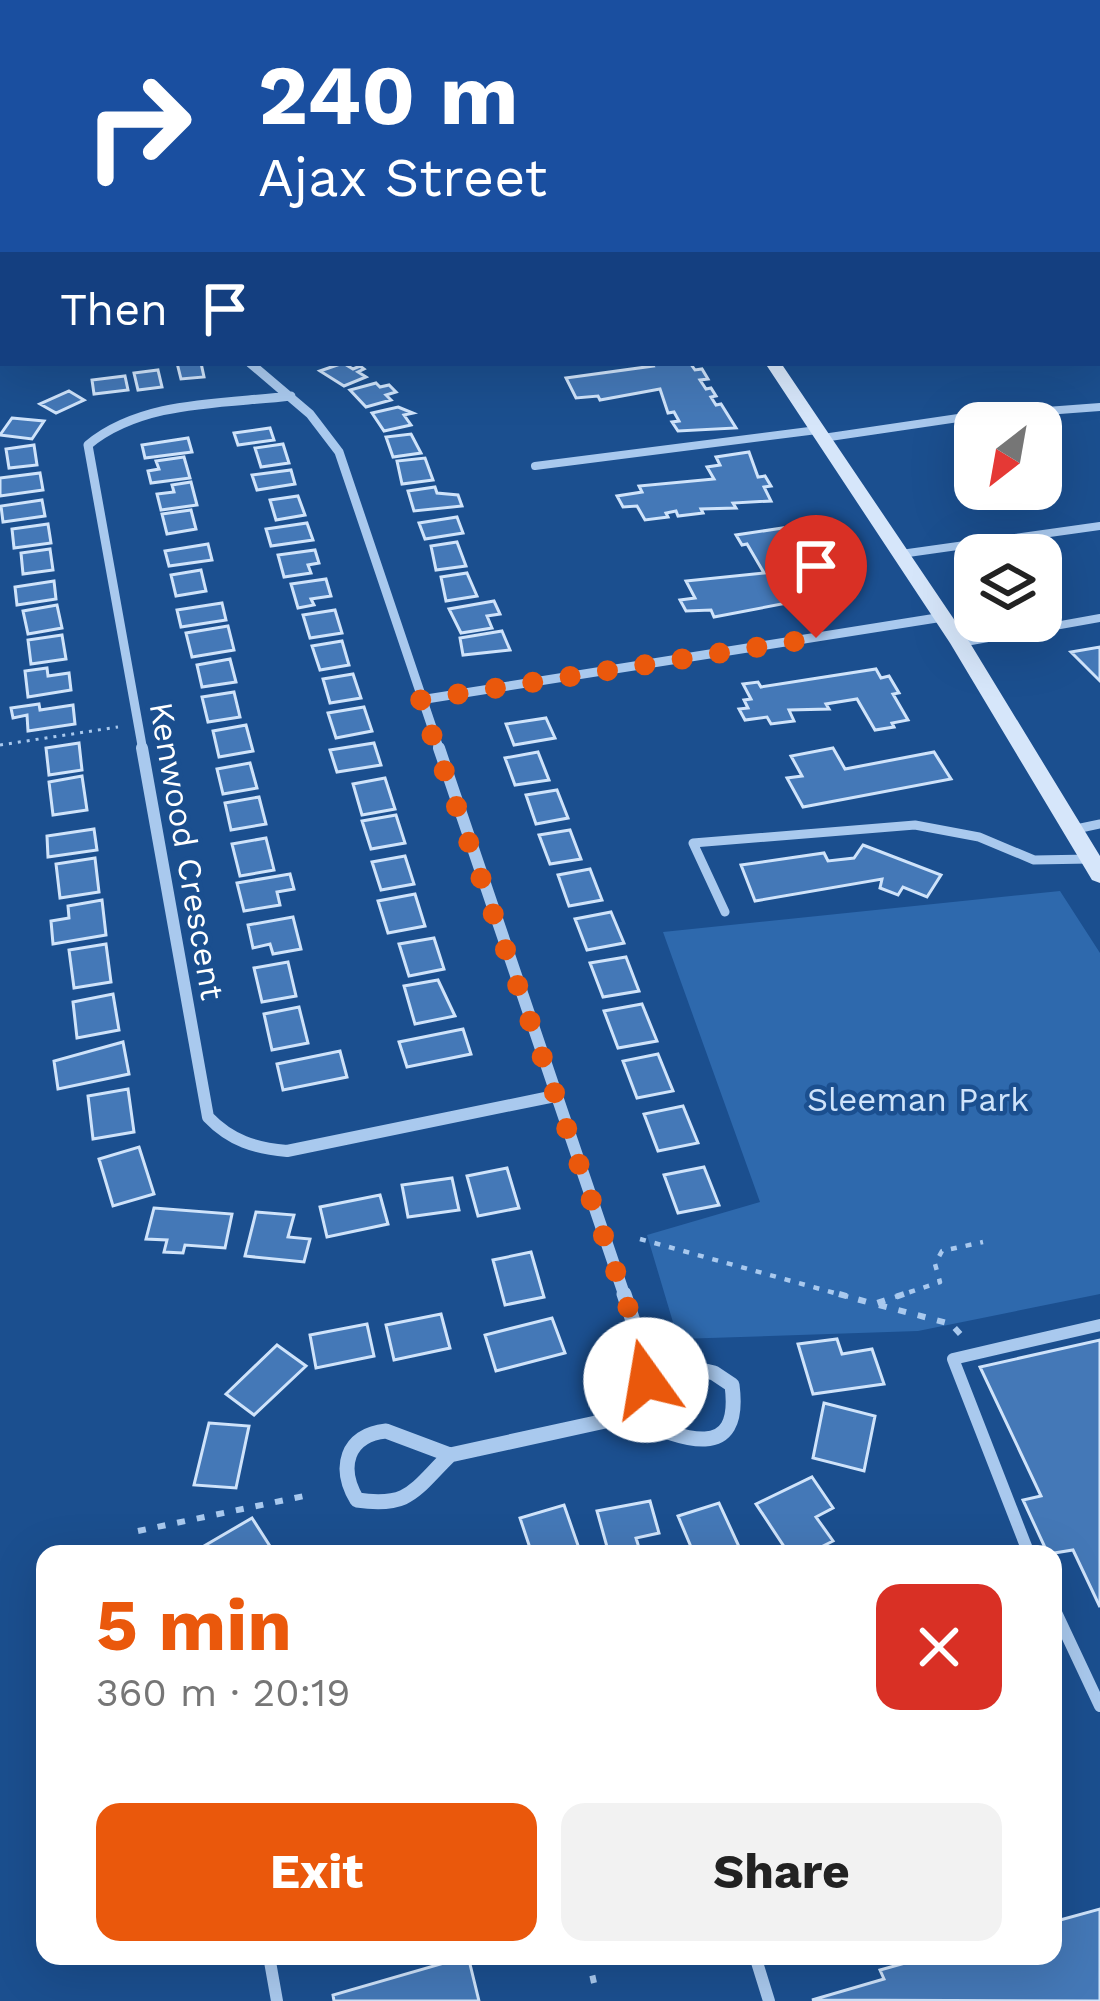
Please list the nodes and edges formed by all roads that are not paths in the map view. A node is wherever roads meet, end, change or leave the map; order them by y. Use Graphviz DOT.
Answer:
graph roads {
  1 [pos="254,366"];
  2 [pos="775,366"];
  3 [pos="291,396"];
  4 [pos="1100,407"];
  5 [pos="820,434"];
  6 [pos="535,466"];
  7 [pos="1100,526"];
  8 [pos="901,554"];
  9 [pos="943,617"];
  10 [pos="1100,618"];
  11 [pos="960,643"];
  12 [pos="420,700"];
  13 [pos="1100,824"];
  14 [pos="1071,830"];
  15 [pos="1095,867"];
  16 [pos="724,912"];
  17 [pos="555,1096"];
  18 [pos="1100,1325"];
  19 [pos="645,1357"];
  20 [pos="628,1416"];
  21 [pos="450,1455"];
  22 [pos="1025,1545"];
  23 [pos="1062,1625"];
  24 [pos="1100,1706"];
  25 [pos="271,1965"];
  26 [pos="757,1965"];
  27 [pos="277,2001"];
  28 [pos="769,2001"];
  1 -- 3 [label="street"];
  2 -- 5 [label="main road"];
  3 -- 12 [label="street"];
  3 -- 17 [label="street, Kenwood Crescent"];
  4 -- 5 [label="lane"];
  5 -- 6 [label="lane"];
  5 -- 8 [label="main road"];
  7 -- 8 [label="lane"];
  8 -- 9 [label="main road"];
  9 -- 11 [label="main road"];
  9 -- 12 [label="street"];
  10 -- 11 [label="lane"];
  11 -- 14 [label="main road"];
  12 -- 17 [label="street"];
  13 -- 14 [label="lane"];
  14 -- 15 [label="main road"];
  15 -- 16 [label="lane"];
  17 -- 19 [label="street"];
  18 -- 22 [label="lane"];
  19 -- 20 [label="street"];
  19 -- 20 [label="street"];
  20 -- 21 [label="street"];
  21 -- 21 [label="street"];
  23 -- 24 [label="lane"];
  25 -- 27 [label="lane"];
  26 -- 28 [label="lane"];
}
